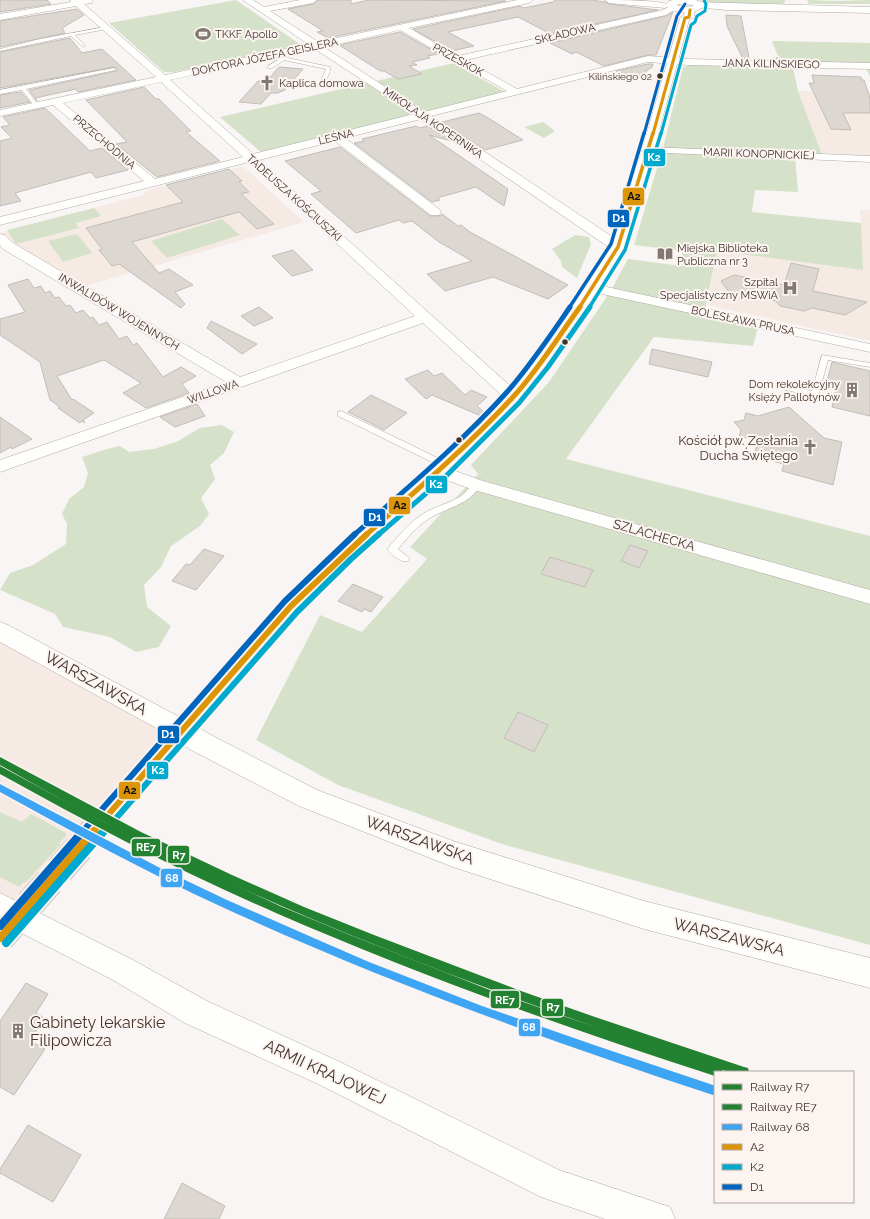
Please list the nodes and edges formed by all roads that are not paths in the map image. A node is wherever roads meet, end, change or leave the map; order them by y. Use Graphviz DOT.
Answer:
graph roads {
  1 [pos="95,0"];
  2 [pos="247,0"];
  3 [pos="313,0"];
  4 [pos="529,0"];
  5 [pos="609,0"];
  6 [pos="76,2"];
  7 [pos="685,6"];
  8 [pos="262,10"];
  9 [pos="870,10"];
  10 [pos="0,17"];
  11 [pos="105,28"];
  12 [pos="402,28"];
  13 [pos="72,34"];
  14 [pos="83,46"];
  15 [pos="318,46"];
  16 [pos="0,50"];
  17 [pos="281,56"];
  18 [pos="455,59"];
  19 [pos="672,60"];
  20 [pos="870,66"];
  21 [pos="270,68"];
  22 [pos="114,69"];
  23 [pos="164,79"];
  24 [pos="323,80"];
  25 [pos="23,88"];
  26 [pos="0,92"];
  27 [pos="516,92"];
  28 [pos="55,101"];
  29 [pos="36,106"];
  30 [pos="0,113"];
  31 [pos="422,115"];
  32 [pos="337,137"];
  33 [pos="648,150"];
  34 [pos="250,159"];
  35 [pos="870,159"];
  36 [pos="152,183"];
  37 [pos="435,212"];
  38 [pos="0,221"];
  39 [pos="0,238"];
  40 [pos="618,247"];
  41 [pos="593,288"];
  42 [pos="426,317"];
  43 [pos="870,348"];
  44 [pos="870,365"];
  45 [pos="239,383"];
  46 [pos="788,388"];
  47 [pos="513,397"];
  48 [pos="341,414"];
  49 [pos="0,466"];
  50 [pos="442,468"];
  51 [pos="478,485"];
  52 [pos="405,559"];
  53 [pos="870,597"];
  54 [pos="0,631"];
  55 [pos="198,713"];
  56 [pos="0,907"];
  57 [pos="870,973"];
  58 [pos="658,1219"];
  1 -- 6 [label="street"];
  2 -- 8 [label="street, MIKOŁAJA KOPERNIKA"];
  3 -- 8 [label="street"];
  4 -- 12 [label="street, DOKTORA JÓZEFA GEISLERA"];
  5 -- 7 [label="street"];
  6 -- 10 [label="street"];
  6 -- 11 [label="street, TADEUSZA KOŚCIUSZKI"];
  7 -- 9 [label="main road"];
  7 -- 18 [label="street, SKŁADOWA"];
  7 -- 19 [label="main road"];
  8 -- 15 [label="street, MIKOŁAJA KOPERNIKA"];
  11 -- 13 [label="lane"];
  11 -- 23 [label="street, TADEUSZA KOŚCIUSZKI"];
  12 -- 15 [label="street, DOKTORA JÓZEFA GEISLERA"];
  12 -- 18 [label="street, PRZESKOK"];
  13 -- 14 [label="lane"];
  13 -- 16 [label="lane"];
  15 -- 17 [label="street, DOKTORA JÓZEFA GEISLERA"];
  15 -- 31 [label="street, MIKOŁAJA KOPERNIKA"];
  17 -- 21 [label="lane"];
  17 -- 23 [label="street, DOKTORA JÓZEFA GEISLERA"];
  17 -- 24 [label="lane"];
  18 -- 27 [label="street, PRZESKOK"];
  19 -- 20 [label="street, JANA KILIŃSKIEGO"];
  19 -- 27 [label="street, LEŚNA"];
  19 -- 33 [label="main road"];
  22 -- 25 [label="lane"];
  23 -- 28 [label="street, DOKTORA JÓZEFA GEISLERA"];
  23 -- 34 [label="street, TADEUSZA KOŚCIUSZKI"];
  25 -- 26 [label="lane"];
  25 -- 29 [label="lane"];
  27 -- 31 [label="street, LEŚNA"];
  28 -- 29 [label="street, DOKTORA JÓZEFA GEISLERA"];
  28 -- 36 [label="street, PRZECHODNIA"];
  29 -- 30 [label="street, DOKTORA JÓZEFA GEISLERA"];
  31 -- 32 [label="street, LEŚNA"];
  31 -- 40 [label="street, MIKOŁAJA KOPERNIKA"];
  32 -- 34 [label="street, LEŚNA"];
  32 -- 37 [label="street"];
  33 -- 35 [label="street, MARII KONOPNICKIEJ"];
  33 -- 40 [label="main road"];
  34 -- 36 [label="street, LEŚNA"];
  34 -- 42 [label="street, TADEUSZA KOŚCIUSZKI"];
  36 -- 38 [label="street, LEŚNA"];
  39 -- 45 [label="street, INWALIDÓW WOJENNYCH"];
  40 -- 41 [label="main road"];
  41 -- 43 [label="street, BOLESŁAWA PRUSA"];
  41 -- 47 [label="main road"];
  42 -- 45 [label="street, WILLOWA"];
  42 -- 47 [label="street, TADEUSZA KOŚCIUSZKI"];
  44 -- 46 [label="lane"];
  45 -- 49 [label="street, WILLOWA"];
  47 -- 50 [label="main road"];
  48 -- 50 [label="lane"];
  50 -- 51 [label="street, SZLACHECKA"];
  50 -- 55 [label="main road"];
  51 -- 52 [label="lane"];
  51 -- 53 [label="street, SZLACHECKA"];
  54 -- 57 [label="main road, WARSZAWSKA"];
  56 -- 58 [label="main road, ARMII KRAJOWEJ"];
}
